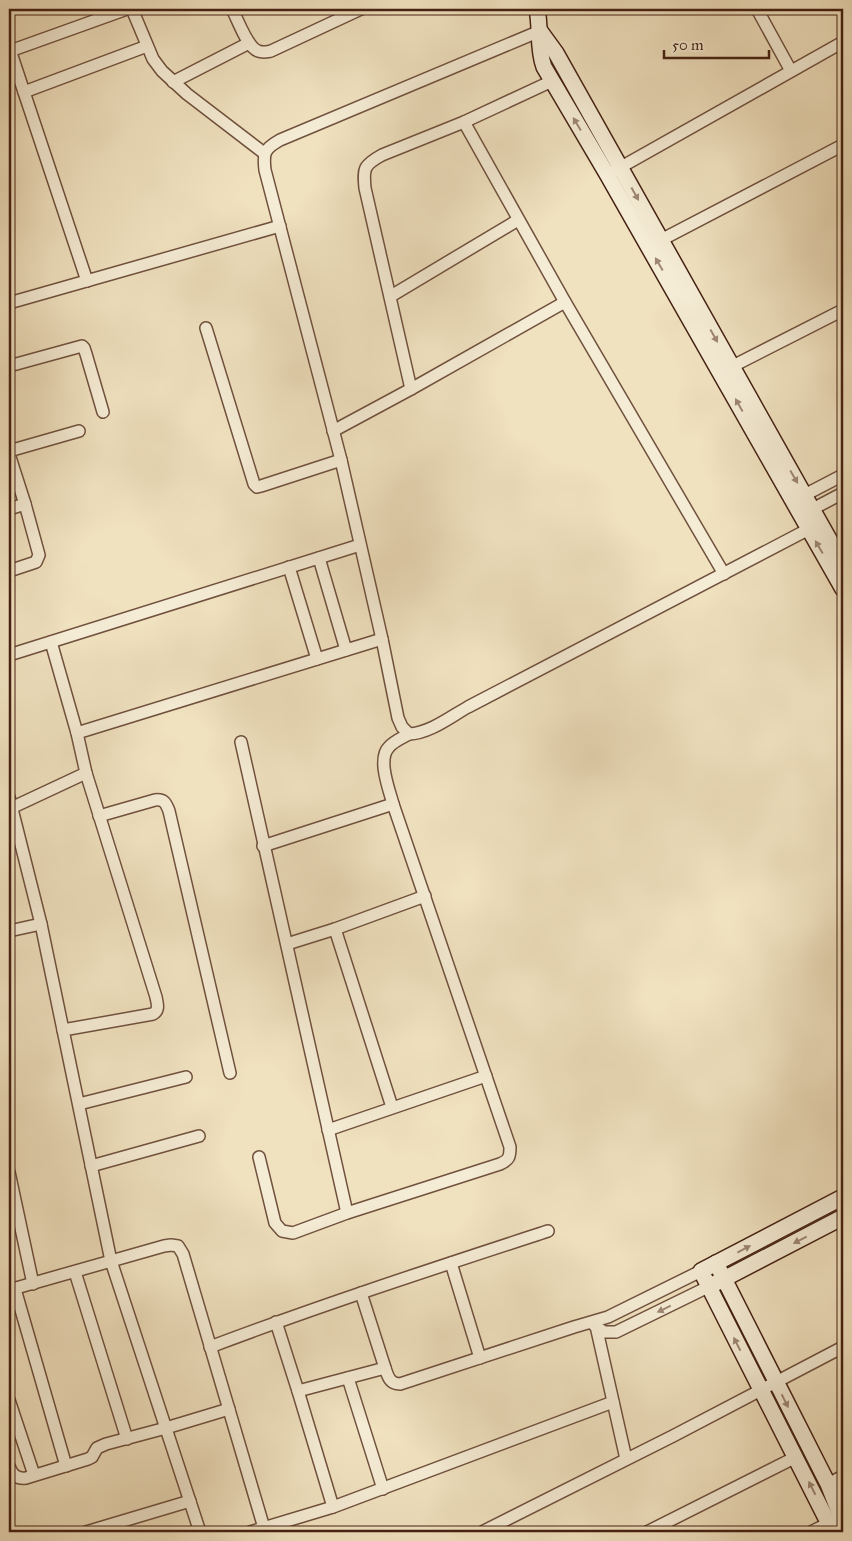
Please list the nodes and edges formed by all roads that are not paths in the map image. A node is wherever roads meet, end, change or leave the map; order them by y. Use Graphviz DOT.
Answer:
graph roads {
  1 [pos="128,9"];
  2 [pos="132,9"];
  3 [pos="232,9"];
  4 [pos="362,9"];
  5 [pos="537,9"];
  6 [pos="757,9"];
  7 [pos="540,30"];
  8 [pos="843,42"];
  9 [pos="249,43"];
  10 [pos="147,46"];
  11 [pos="9,49"];
  12 [pos="791,71"];
  13 [pos="552,81"];
  14 [pos="173,82"];
  15 [pos="24,92"];
  16 [pos="464,122"];
  17 [pos="843,145"];
  18 [pos="264,153"];
  19 [pos="614,171"];
  20 [pos="518,220"];
  21 [pos="280,226"];
  22 [pos="661,240"];
  23 [pos="87,281"];
  24 [pos="391,296"];
  25 [pos="565,302"];
  26 [pos="9,303"];
  27 [pos="843,310"];
  28 [pos="206,328"];
  29 [pos="9,366"];
  30 [pos="731,366"];
  31 [pos="411,389"];
  32 [pos="103,412"];
  33 [pos="79,431"];
  34 [pos="333,431"];
  35 [pos="9,452"];
  36 [pos="341,460"];
  37 [pos="843,475"];
  38 [pos="843,493"];
  39 [pos="799,498"];
  40 [pos="25,504"];
  41 [pos="9,509"];
  42 [pos="807,512"];
  43 [pos="809,529"];
  44 [pos="360,545"];
  45 [pos="318,558"];
  46 [pos="843,564"];
  47 [pos="289,567"];
  48 [pos="9,571"];
  49 [pos="724,574"];
  50 [pos="843,589"];
  51 [pos="382,639"];
  52 [pos="51,642"];
  53 [pos="346,650"];
  54 [pos="9,655"];
  55 [pos="317,659"];
  56 [pos="77,732"];
  57 [pos="409,734"];
  58 [pos="241,742"];
  59 [pos="86,773"];
  60 [pos="10,804"];
  61 [pos="393,804"];
  62 [pos="99,816"];
  63 [pos="263,846"];
  64 [pos="425,896"];
  65 [pos="41,924"];
  66 [pos="335,929"];
  67 [pos="9,931"];
  68 [pos="287,944"];
  69 [pos="63,1030"];
  70 [pos="230,1073"];
  71 [pos="486,1076"];
  72 [pos="186,1077"];
  73 [pos="79,1104"];
  74 [pos="392,1107"];
  75 [pos="328,1130"];
  76 [pos="199,1136"];
  77 [pos="259,1157"];
  78 [pos="91,1166"];
  79 [pos="9,1172"];
  80 [pos="843,1197"];
  81 [pos="347,1213"];
  82 [pos="843,1218"];
  83 [pos="548,1231"];
  84 [pos="111,1261"];
  85 [pos="451,1263"];
  86 [pos="716,1263"];
  87 [pos="701,1271"];
  88 [pos="75,1272"];
  89 [pos="724,1279"];
  90 [pos="33,1284"];
  91 [pos="708,1287"];
  92 [pos="12,1290"];
  93 [pos="361,1293"];
  94 [pos="276,1322"];
  95 [pos="593,1324"];
  96 [pos="210,1347"];
  97 [pos="843,1347"];
  98 [pos="480,1358"];
  99 [pos="385,1368"];
  100 [pos="348,1378"];
  101 [pos="776,1382"];
  102 [pos="298,1390"];
  103 [pos="761,1390"];
  104 [pos="9,1400"];
  105 [pos="613,1402"];
  106 [pos="229,1408"];
  107 [pos="166,1428"];
  108 [pos="127,1439"];
  109 [pos="796,1457"];
  110 [pos="626,1459"];
  111 [pos="9,1466"];
  112 [pos="66,1466"];
  113 [pos="34,1475"];
  114 [pos="843,1476"];
  115 [pos="828,1484"];
  116 [pos="383,1489"];
  117 [pos="190,1501"];
  118 [pos="333,1507"];
  119 [pos="835,1526"];
  120 [pos="264,1528"];
  121 [pos="86,1532"];
  122 [pos="200,1532"];
  123 [pos="250,1532"];
  124 [pos="482,1532"];
  125 [pos="647,1532"];
  126 [pos="811,1532"];
  1 -- 11 [label="street"];
  2 -- 10 [label="street"];
  3 -- 9 [label="street"];
  4 -- 9 [label="street"];
  5 -- 7 [label="street"];
  6 -- 12 [label="street"];
  7 -- 13 [label="street"];
  7 -- 18 [label="street"];
  7 -- 19 [label="street"];
  8 -- 12 [label="street"];
  9 -- 14 [label="street"];
  10 -- 14 [label="street"];
  10 -- 15 [label="street"];
  11 -- 15 [label="street"];
  12 -- 19 [label="street"];
  13 -- 16 [label="street"];
  19 -- 13 [label="street, one-way"];
  14 -- 18 [label="street"];
  15 -- 23 [label="street"];
  16 -- 20 [label="street"];
  16 -- 24 [label="street"];
  17 -- 22 [label="street"];
  18 -- 21 [label="street"];
  19 -- 22 [label="street, one-way"];
  39 -- 19 [label="street, one-way"];
  20 -- 24 [label="street"];
  20 -- 25 [label="street"];
  21 -- 23 [label="street"];
  21 -- 34 [label="street"];
  22 -- 30 [label="street, one-way"];
  23 -- 26 [label="street"];
  24 -- 31 [label="street"];
  25 -- 31 [label="street"];
  25 -- 49 [label="street"];
  27 -- 30 [label="street"];
  28 -- 36 [label="street"];
  29 -- 32 [label="street"];
  30 -- 39 [label="street, one-way"];
  31 -- 34 [label="street"];
  33 -- 35 [label="street"];
  34 -- 36 [label="street"];
  35 -- 40 [label="street"];
  36 -- 44 [label="street"];
  37 -- 39 [label="street"];
  38 -- 42 [label="street"];
  39 -- 42 [label="street"];
  40 -- 41 [label="street"];
  40 -- 48 [label="street"];
  42 -- 43 [label="street"];
  42 -- 46 [label="street"];
  43 -- 49 [label="street"];
  50 -- 43 [label="street, one-way"];
  44 -- 45 [label="street"];
  44 -- 51 [label="street"];
  45 -- 47 [label="street"];
  45 -- 53 [label="street"];
  47 -- 52 [label="street"];
  47 -- 55 [label="street"];
  49 -- 57 [label="street"];
  51 -- 53 [label="street"];
  51 -- 57 [label="street"];
  52 -- 54 [label="street"];
  52 -- 56 [label="street"];
  53 -- 55 [label="street"];
  55 -- 56 [label="street"];
  56 -- 59 [label="street"];
  57 -- 61 [label="street"];
  58 -- 63 [label="street"];
  59 -- 60 [label="street"];
  59 -- 62 [label="street"];
  60 -- 65 [label="street"];
  61 -- 63 [label="street"];
  61 -- 64 [label="street"];
  62 -- 69 [label="street"];
  62 -- 70 [label="street"];
  63 -- 68 [label="street"];
  64 -- 66 [label="street"];
  64 -- 71 [label="street"];
  65 -- 67 [label="street"];
  65 -- 69 [label="street"];
  66 -- 68 [label="street"];
  66 -- 74 [label="street"];
  68 -- 75 [label="street"];
  69 -- 73 [label="street"];
  71 -- 74 [label="street"];
  71 -- 81 [label="street"];
  72 -- 73 [label="street"];
  73 -- 78 [label="street"];
  74 -- 75 [label="street"];
  75 -- 81 [label="street"];
  76 -- 78 [label="street"];
  77 -- 81 [label="street"];
  78 -- 84 [label="street"];
  79 -- 90 [label="street"];
  86 -- 80 [label="street, one-way"];
  82 -- 89 [label="street, one-way"];
  83 -- 85 [label="street"];
  84 -- 88 [label="street"];
  84 -- 96 [label="street"];
  84 -- 107 [label="street"];
  85 -- 93 [label="street"];
  85 -- 98 [label="street"];
  86 -- 87 [label="street"];
  86 -- 89 [label="street"];
  87 -- 91 [label="street"];
  87 -- 95 [label="street"];
  88 -- 90 [label="street"];
  88 -- 108 [label="street"];
  89 -- 91 [label="street"];
  89 -- 101 [label="street"];
  90 -- 92 [label="street"];
  91 -- 95 [label="street, one-way"];
  103 -- 91 [label="street, one-way"];
  92 -- 112 [label="street"];
  93 -- 94 [label="street"];
  93 -- 99 [label="street"];
  94 -- 96 [label="street"];
  94 -- 102 [label="street"];
  95 -- 98 [label="street"];
  95 -- 105 [label="street"];
  96 -- 106 [label="street"];
  97 -- 101 [label="street"];
  98 -- 99 [label="street"];
  99 -- 100 [label="street"];
  100 -- 102 [label="street"];
  100 -- 116 [label="street"];
  101 -- 103 [label="street"];
  101 -- 115 [label="street, one-way"];
  102 -- 118 [label="street"];
  103 -- 109 [label="street"];
  103 -- 110 [label="street"];
  104 -- 113 [label="street"];
  105 -- 110 [label="street"];
  105 -- 116 [label="street"];
  106 -- 107 [label="street"];
  106 -- 120 [label="street"];
  107 -- 108 [label="street"];
  107 -- 117 [label="street"];
  108 -- 112 [label="street"];
  119 -- 109 [label="street, one-way"];
  109 -- 125 [label="street"];
  110 -- 124 [label="street"];
  111 -- 113 [label="street"];
  112 -- 113 [label="street"];
  114 -- 115 [label="street"];
  115 -- 119 [label="street"];
  116 -- 118 [label="street"];
  117 -- 121 [label="street"];
  117 -- 122 [label="street"];
  118 -- 120 [label="street"];
  119 -- 126 [label="street"];
  120 -- 123 [label="street"];
}
